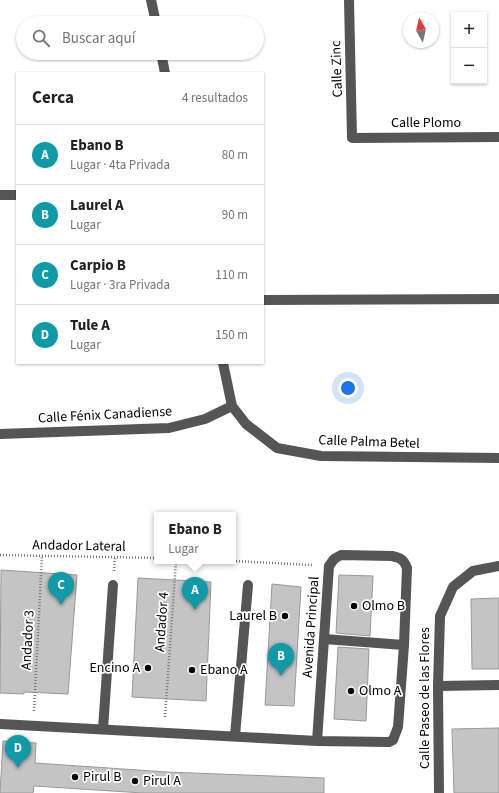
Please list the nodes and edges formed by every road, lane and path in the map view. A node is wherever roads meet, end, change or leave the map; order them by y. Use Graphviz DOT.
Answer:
graph roads {
  1 [pos="151,0"];
  2 [pos="349,0"];
  3 [pos="154,16"];
  4 [pos="162,60"];
  5 [pos="165,72"];
  6 [pos="499,137"];
  7 [pos="352,138"];
  8 [pos="0,195"];
  9 [pos="16,195"];
  10 [pos="499,299"];
  11 [pos="264,300"];
  12 [pos="223,364"];
  13 [pos="232,406"];
  14 [pos="0,434"];
  15 [pos="499,458"];
  16 [pos="0,555"];
  17 [pos="42,555"];
  18 [pos="154,558"];
  19 [pos="236,561"];
  20 [pos="176,564"];
  21 [pos="329,566"];
  22 [pos="499,566"];
  23 [pos="113,585"];
  24 [pos="248,585"];
  25 [pos="324,639"];
  26 [pos="404,645"];
  27 [pos="499,685"];
  28 [pos="438,686"];
  29 [pos="0,724"];
  30 [pos="33,725"];
  31 [pos="103,729"];
  32 [pos="164,732"];
  33 [pos="235,736"];
  34 [pos="317,741"];
  35 [pos="439,793"];
  1 -- 3 [label="street"];
  2 -- 7 [label="street, Calle Zinc"];
  4 -- 5 [label="street"];
  6 -- 7 [label="street, Calle Plomo"];
  8 -- 9 [label="street"];
  10 -- 11 [label="street"];
  12 -- 13 [label="street"];
  13 -- 14 [label="street, Calle Fénix Canadiense"];
  13 -- 15 [label="street, Calle Palma Betel"];
  16 -- 17 [label="path, Andador Lateral"];
  17 -- 18 [label="path, Andador Lateral"];
  17 -- 30 [label="path, Andador 3"];
  19 -- 21 [label="path"];
  20 -- 32 [label="path, Andador 4"];
  21 -- 25 [label="street, Avenida Principal"];
  21 -- 26 [label="street, Avenida Principal"];
  22 -- 28 [label="street, Calle Paseo de las Flores"];
  23 -- 31 [label="street"];
  24 -- 33 [label="street"];
  25 -- 26 [label="street"];
  25 -- 34 [label="street, Avenida Principal"];
  26 -- 34 [label="street, Avenida Principal"];
  27 -- 28 [label="street"];
  28 -- 35 [label="street, Calle Paseo de las Flores"];
  29 -- 30 [label="street, Avenida Principal"];
  30 -- 31 [label="street, Avenida Principal"];
  31 -- 32 [label="street, Avenida Principal"];
  32 -- 33 [label="street, Avenida Principal"];
  33 -- 34 [label="street, Avenida Principal"];
}
